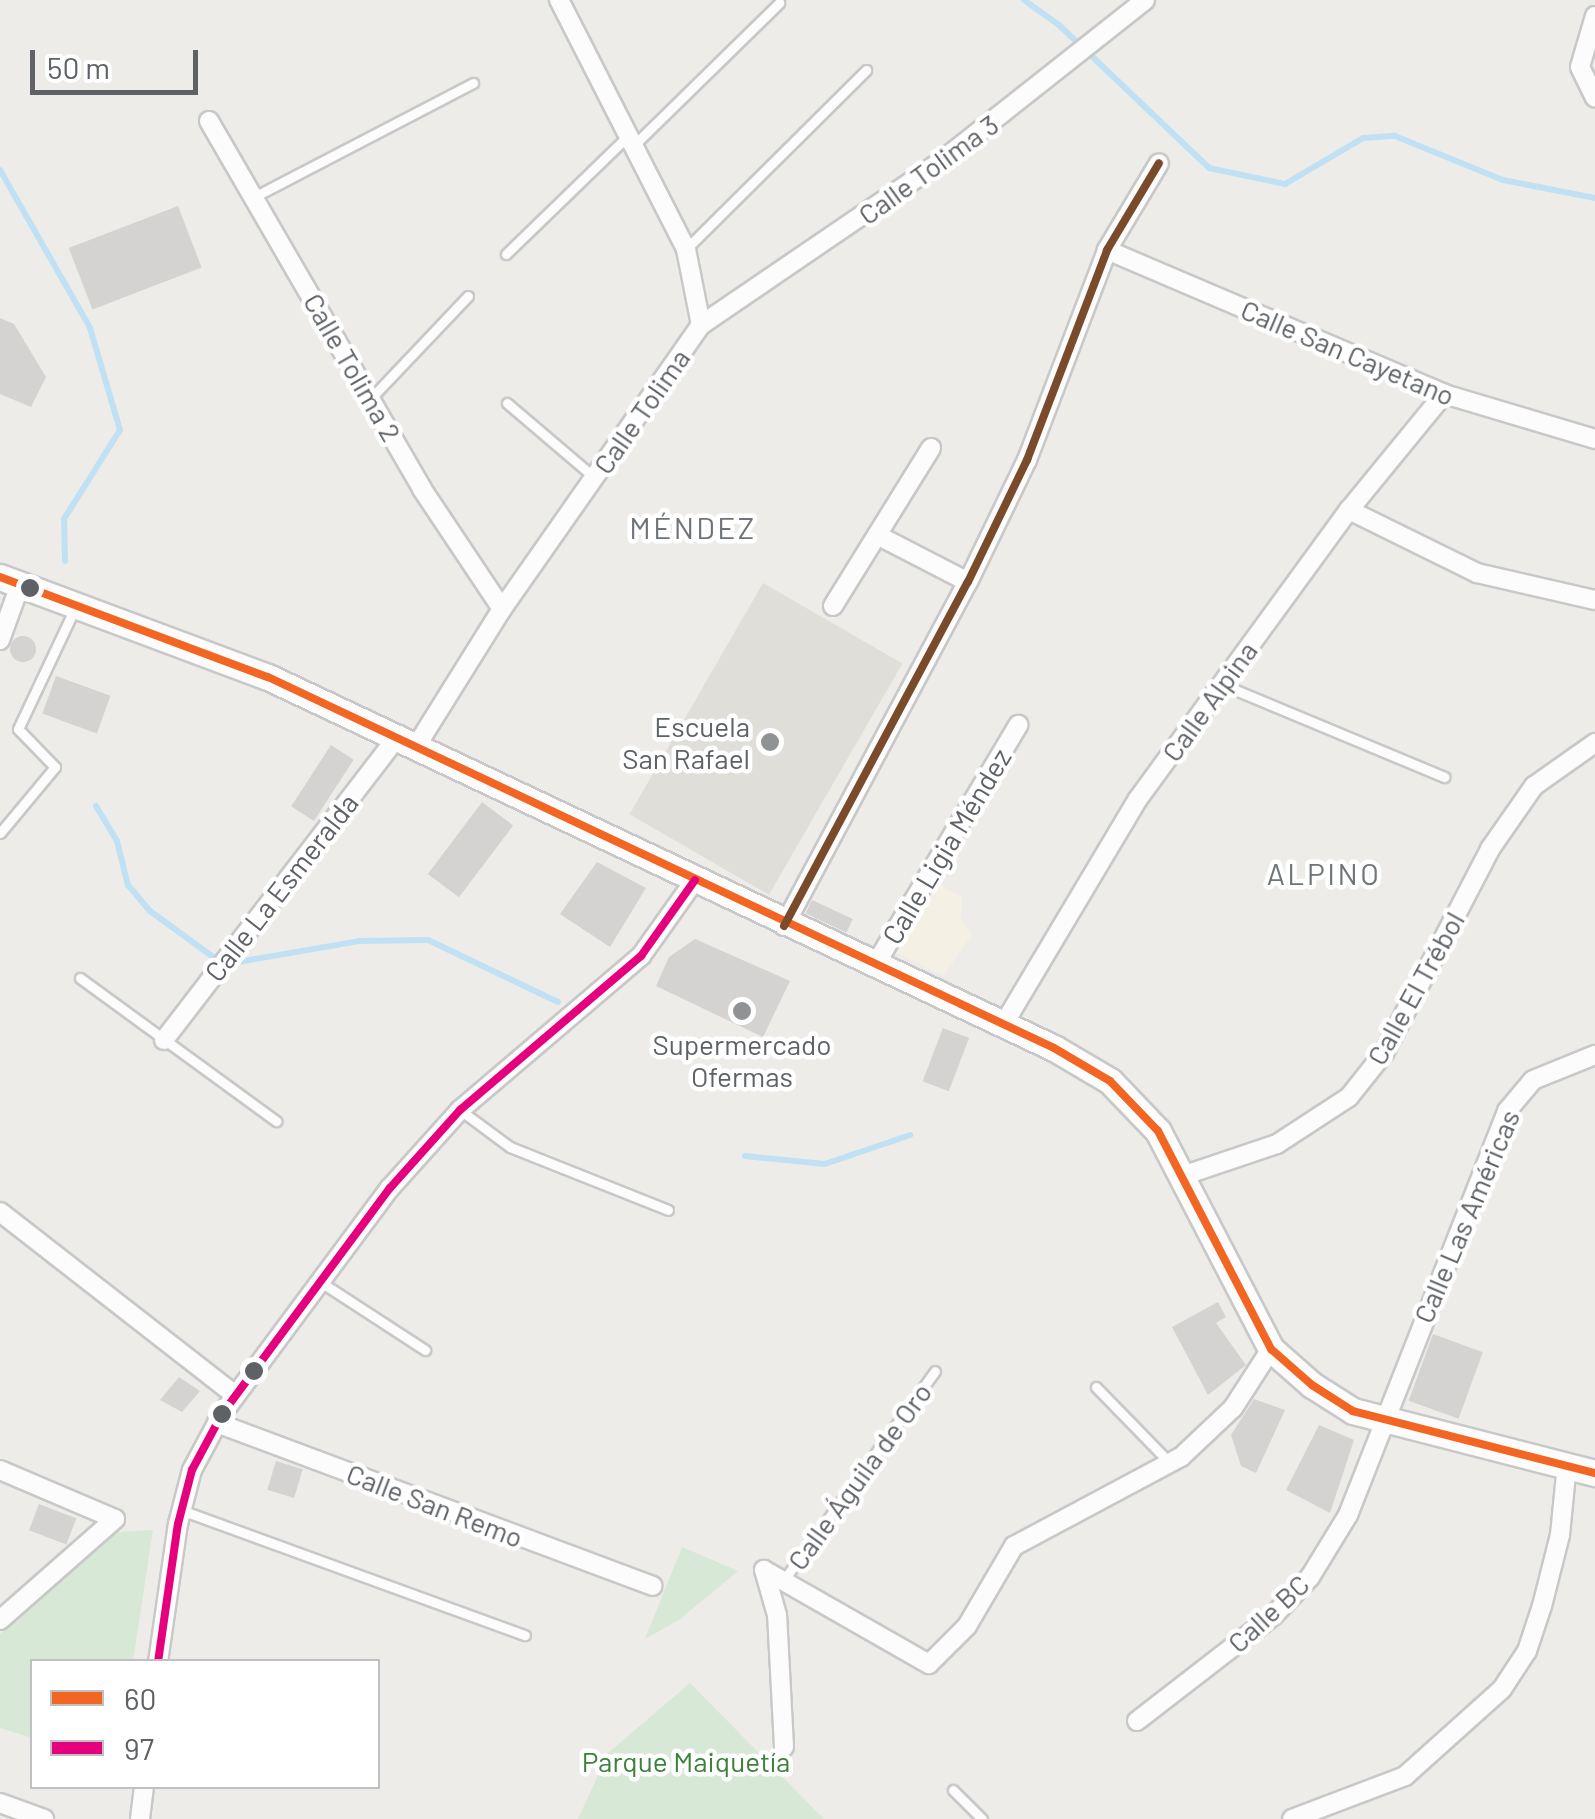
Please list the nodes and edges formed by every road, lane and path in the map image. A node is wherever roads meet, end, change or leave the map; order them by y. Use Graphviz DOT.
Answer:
graph roads {
  1 [pos="560,0"];
  2 [pos="1145,0"];
  3 [pos="779,4"];
  4 [pos="1121,7"];
  5 [pos="1595,16"];
  6 [pos="866,70"];
  7 [pos="473,83"];
  8 [pos="1595,98"];
  9 [pos="209,121"];
  10 [pos="632,139"];
  11 [pos="1158,163"];
  12 [pos="252,198"];
  13 [pos="686,249"];
  14 [pos="1107,250"];
  15 [pos="506,254"];
  16 [pos="468,296"];
  17 [pos="701,325"];
  18 [pos="1444,394"];
  19 [pos="373,396"];
  20 [pos="507,403"];
  21 [pos="1595,439"];
  22 [pos="931,448"];
  23 [pos="594,478"];
  24 [pos="1349,510"];
  25 [pos="877,535"];
  26 [pos="10,581"];
  27 [pos="968,582"];
  28 [pos="1595,600"];
  29 [pos="76,605"];
  30 [pos="833,606"];
  31 [pos="502,609"];
  32 [pos="0,640"];
  33 [pos="1221,684"];
  34 [pos="1018,725"];
  35 [pos="408,740"];
  36 [pos="1595,742"];
  37 [pos="1444,777"];
  38 [pos="0,833"];
  39 [pos="695,880"];
  40 [pos="784,926"];
  41 [pos="874,967"];
  42 [pos="80,978"];
  43 [pos="1002,1027"];
  44 [pos="164,1040"];
  45 [pos="1595,1055"];
  46 [pos="460,1110"];
  47 [pos="276,1122"];
  48 [pos="1186,1175"];
  49 [pos="668,1210"];
  50 [pos="0,1212"];
  51 [pos="322,1283"];
  52 [pos="1271,1349"];
  53 [pos="424,1350"];
  54 [pos="935,1370"];
  55 [pos="1096,1387"];
  56 [pos="235,1395"];
  57 [pos="1382,1418"];
  58 [pos="217,1423"];
  59 [pos="1170,1463"];
  60 [pos="1585,1466"];
  61 [pos="0,1470"];
  62 [pos="182,1510"];
  63 [pos="783,1581"];
  64 [pos="654,1586"];
  65 [pos="0,1620"];
  66 [pos="525,1635"];
  67 [pos="158,1659"];
  68 [pos="1137,1722"];
  69 [pos="784,1748"];
  70 [pos="144,1789"];
  71 [pos="954,1790"];
  72 [pos="0,1804"];
  73 [pos="44,1819"];
  74 [pos="140,1819"];
  75 [pos="982,1819"];
  76 [pos="1292,1819"];
  1 -- 10 [label="street, Calle Tolima"];
  2 -- 4 [label="street, Calle Tolima 3"];
  3 -- 10 [label="lane"];
  4 -- 17 [label="street, Calle Tolima 3"];
  5 -- 8 [label="street"];
  6 -- 13 [label="lane"];
  7 -- 12 [label="lane"];
  9 -- 12 [label="street, Calle Tolima 2"];
  10 -- 13 [label="street, Calle Tolima"];
  10 -- 15 [label="lane"];
  11 -- 14 [label="street"];
  12 -- 19 [label="street, Calle Tolima 2"];
  13 -- 17 [label="street, Calle Tolima"];
  14 -- 18 [label="street, Calle San Cayetano"];
  14 -- 27 [label="street"];
  16 -- 19 [label="lane"];
  17 -- 23 [label="street, Calle Tolima"];
  18 -- 21 [label="street, Calle San Cayetano"];
  18 -- 24 [label="street, Calle Alpina"];
  19 -- 31 [label="street, Calle Tolima 2"];
  20 -- 23 [label="lane"];
  22 -- 25 [label="street"];
  23 -- 31 [label="street, Calle Tolima"];
  24 -- 28 [label="street"];
  24 -- 33 [label="street, Calle Alpina"];
  25 -- 27 [label="street"];
  25 -- 30 [label="street"];
  26 -- 29 [label="main road"];
  26 -- 32 [label="street"];
  27 -- 40 [label="street"];
  29 -- 35 [label="main road"];
  29 -- 38 [label="lane"];
  31 -- 35 [label="street, Calle Tolima"];
  33 -- 37 [label="lane"];
  33 -- 43 [label="street, Calle Alpina"];
  34 -- 41 [label="street, Calle Ligia Méndez"];
  35 -- 39 [label="main road"];
  35 -- 44 [label="street, Calle La Esmeralda"];
  36 -- 48 [label="street, Calle El Trébol"];
  39 -- 40 [label="main road"];
  39 -- 46 [label="street"];
  40 -- 41 [label="main road"];
  41 -- 43 [label="main road"];
  42 -- 44 [label="lane"];
  43 -- 48 [label="main road"];
  44 -- 47 [label="lane"];
  45 -- 57 [label="street, Calle Las Américas"];
  46 -- 49 [label="lane"];
  46 -- 51 [label="street"];
  48 -- 52 [label="main road"];
  50 -- 56 [label="street"];
  51 -- 53 [label="lane"];
  51 -- 56 [label="street"];
  52 -- 57 [label="main road"];
  52 -- 59 [label="street"];
  54 -- 63 [label="lane, Calle Águila de Oro"];
  55 -- 59 [label="lane"];
  56 -- 58 [label="street"];
  57 -- 60 [label="main road"];
  57 -- 68 [label="street, Calle BC"];
  58 -- 62 [label="street"];
  58 -- 64 [label="street, Calle San Remo"];
  59 -- 63 [label="street"];
  60 -- 76 [label="street"];
  61 -- 65 [label="street"];
  62 -- 66 [label="lane"];
  62 -- 67 [label="street"];
  63 -- 69 [label="street"];
  70 -- 74 [label="street"];
  71 -- 75 [label="lane"];
  72 -- 73 [label="street"];
}
